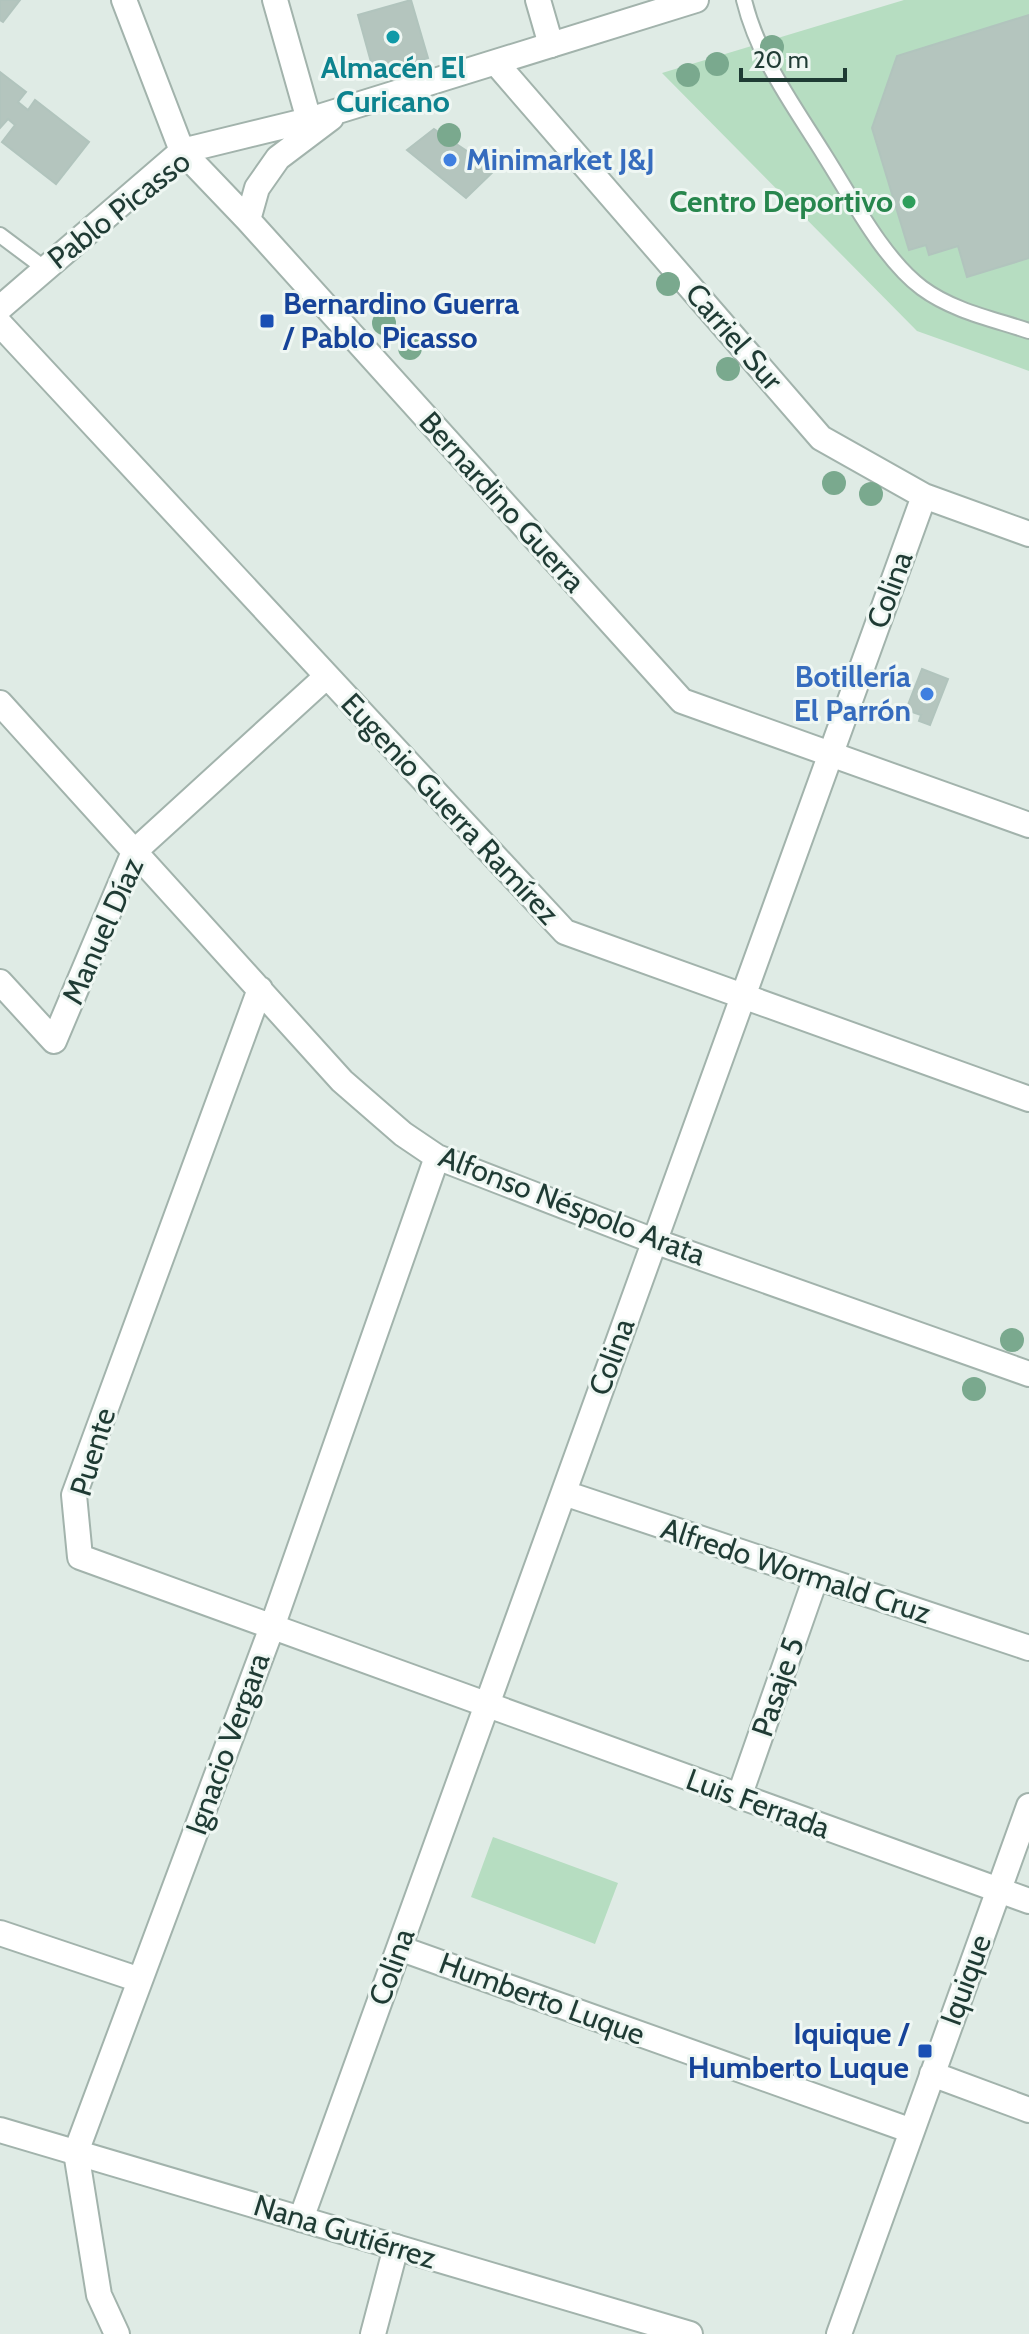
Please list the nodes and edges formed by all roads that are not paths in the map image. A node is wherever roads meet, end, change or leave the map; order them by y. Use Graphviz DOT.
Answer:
graph roads {
  1 [pos="124,0"];
  2 [pos="275,0"];
  3 [pos="538,0"];
  4 [pos="696,0"];
  5 [pos="744,0"];
  6 [pos="551,45"];
  7 [pos="496,63"];
  8 [pos="343,110"];
  9 [pos="309,120"];
  10 [pos="182,151"];
  11 [pos="248,220"];
  12 [pos="0,235"];
  13 [pos="44,268"];
  14 [pos="0,308"];
  15 [pos="0,324"];
  16 [pos="1029,331"];
  17 [pos="924,496"];
  18 [pos="1029,534"];
  19 [pos="327,676"];
  20 [pos="0,703"];
  21 [pos="831,754"];
  22 [pos="1029,825"];
  23 [pos="134,852"];
  24 [pos="0,982"];
  25 [pos="260,989"];
  26 [pos="743,996"];
  27 [pos="1029,1099"];
  28 [pos="437,1157"];
  29 [pos="654,1241"];
  30 [pos="1029,1374"];
  31 [pos="564,1493"];
  32 [pos="816,1577"];
  33 [pos="272,1627"];
  34 [pos="1029,1648"];
  35 [pos="487,1706"];
  36 [pos="739,1797"];
  37 [pos="1029,1806"];
  38 [pos="999,1891"];
  39 [pos="1029,1901"];
  40 [pos="0,1933"];
  41 [pos="399,1948"];
  42 [pos="140,1980"];
  43 [pos="932,2074"];
  44 [pos="1029,2110"];
  45 [pos="0,2130"];
  46 [pos="912,2131"];
  47 [pos="76,2152"];
  48 [pos="301,2219"];
  49 [pos="396,2247"];
  50 [pos="117,2334"];
  51 [pos="373,2334"];
  52 [pos="690,2334"];
  53 [pos="839,2334"];
  1 -- 10 [label="street, Bernardino Guerra"];
  2 -- 9 [label="street"];
  3 -- 6 [label="street"];
  4 -- 6 [label="street, Pablo Picasso"];
  5 -- 16 [label="lane"];
  6 -- 7 [label="street, Pablo Picasso"];
  7 -- 8 [label="street, Pablo Picasso"];
  7 -- 17 [label="street, Carriel Sur"];
  8 -- 9 [label="street, Pablo Picasso"];
  8 -- 11 [label="street, Pablo Picasso"];
  9 -- 10 [label="street, Pablo Picasso"];
  10 -- 11 [label="street, Bernardino Guerra"];
  10 -- 13 [label="street, Pablo Picasso"];
  11 -- 21 [label="street, Bernardino Guerra"];
  12 -- 13 [label="lane"];
  13 -- 14 [label="street, Pablo Picasso"];
  15 -- 19 [label="street, Eugenio Guerra Ramírez"];
  17 -- 18 [label="street, Carriel Sur"];
  17 -- 21 [label="street, Colina"];
  19 -- 23 [label="street, Manuel Díaz"];
  19 -- 26 [label="street, Eugenio Guerra Ramírez"];
  20 -- 23 [label="street, Alfonso Néspolo Arata"];
  21 -- 22 [label="street, Bernardino Guerra"];
  21 -- 26 [label="street, Colina"];
  23 -- 24 [label="street, Manuel Díaz"];
  23 -- 25 [label="street, Alfonso Néspolo Arata"];
  25 -- 28 [label="street, Alfonso Néspolo Arata"];
  25 -- 33 [label="street, Puente"];
  26 -- 27 [label="street, Eugenio Guerra Ramírez"];
  26 -- 29 [label="street, Colina"];
  28 -- 29 [label="street, Alfonso Néspolo Arata"];
  28 -- 33 [label="street, Ignacio Vergara"];
  29 -- 30 [label="street, Alfonso Néspolo Arata"];
  29 -- 31 [label="street, Colina"];
  31 -- 32 [label="street, Alfredo Wormald Cruz"];
  31 -- 35 [label="street, Colina"];
  32 -- 34 [label="street, Alfredo Wormald Cruz"];
  32 -- 36 [label="street, Pasaje 5"];
  33 -- 35 [label="street, Puente"];
  33 -- 42 [label="street, Ignacio Vergara"];
  35 -- 36 [label="street, Luis Ferrada"];
  35 -- 41 [label="street, Colina"];
  36 -- 38 [label="street, Luis Ferrada"];
  37 -- 38 [label="street, Iquique"];
  38 -- 39 [label="street, Luis Ferrada"];
  38 -- 43 [label="street, Iquique"];
  40 -- 42 [label="street"];
  41 -- 46 [label="street, Humberto Luque"];
  41 -- 48 [label="street, Colina"];
  42 -- 47 [label="street, Ignacio Vergara"];
  43 -- 44 [label="street"];
  43 -- 46 [label="street, Iquique"];
  45 -- 47 [label="street, Nana Gutiérrez"];
  46 -- 53 [label="street, Iquique"];
  47 -- 48 [label="street, Nana Gutiérrez"];
  47 -- 50 [label="street, Ignacio Vergara"];
  48 -- 49 [label="street, Nana Gutiérrez"];
  49 -- 51 [label="street"];
  49 -- 52 [label="street, Nana Gutiérrez"];
}
